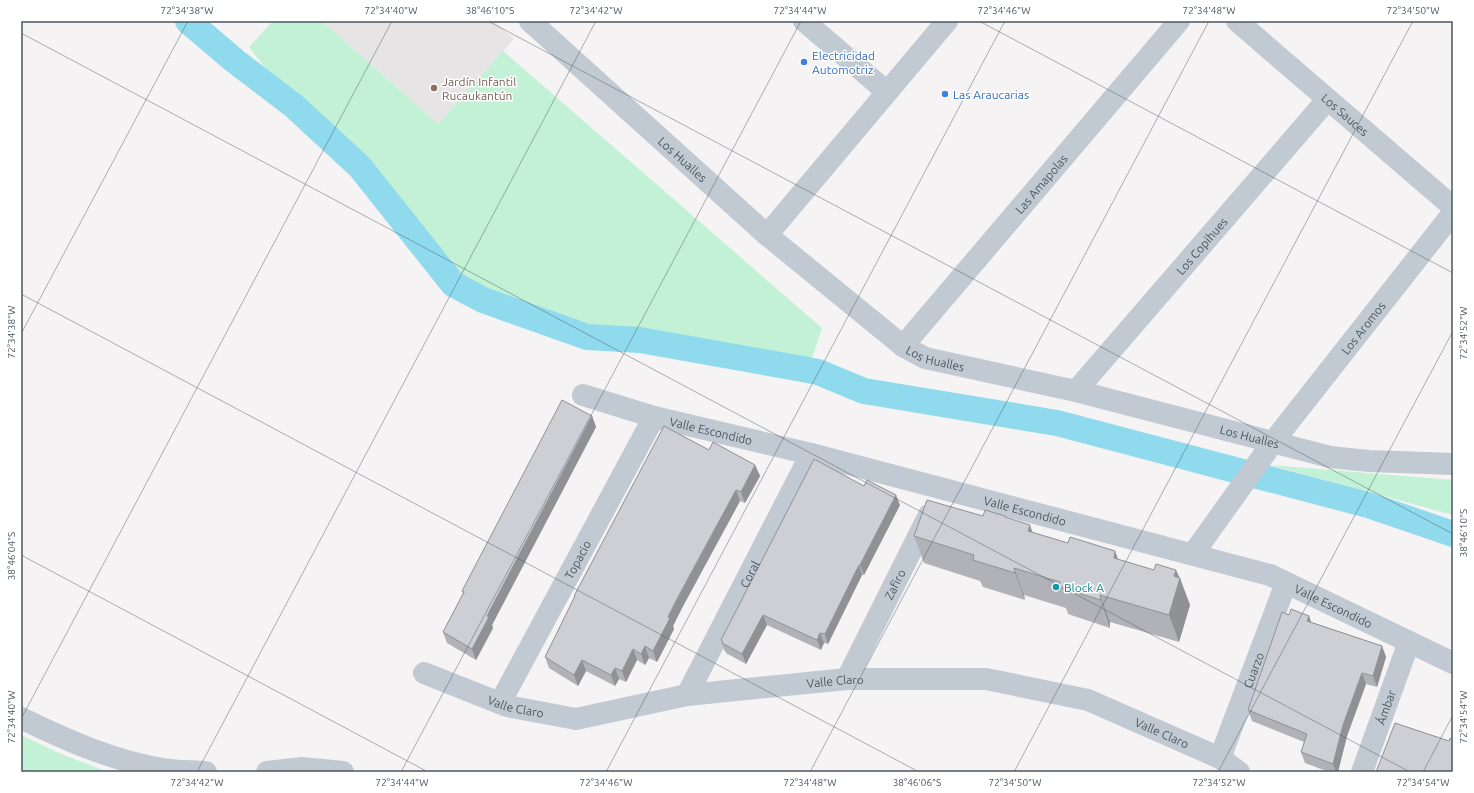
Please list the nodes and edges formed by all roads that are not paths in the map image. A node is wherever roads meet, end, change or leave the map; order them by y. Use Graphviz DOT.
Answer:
graph roads {
  1 [pos="530,21"];
  2 [pos="804,21"];
  3 [pos="947,21"];
  4 [pos="1179,21"];
  5 [pos="1237,21"];
  6 [pos="887,92"];
  7 [pos="1327,100"];
  8 [pos="1453,207"];
  9 [pos="1453,213"];
  10 [pos="767,235"];
  11 [pos="903,346"];
  12 [pos="1076,391"];
  13 [pos="583,395"];
  14 [pos="654,417"];
  15 [pos="1273,442"];
  16 [pos="811,454"];
  17 [pos="1453,464"];
  18 [pos="942,489"];
  19 [pos="1192,554"];
  20 [pos="1286,583"];
  21 [pos="1409,642"];
  22 [pos="1453,663"];
  23 [pos="424,672"];
  24 [pos="847,679"];
  25 [pos="687,695"];
  26 [pos="500,703"];
  27 [pos="21,718"];
  28 [pos="1220,758"];
  29 [pos="206,772"];
  30 [pos="267,772"];
  31 [pos="343,772"];
  32 [pos="1239,772"];
  33 [pos="1362,772"];
  1 -- 10 [label="street, Los Hualles"];
  2 -- 6 [label="street"];
  3 -- 6 [label="street"];
  4 -- 11 [label="street, Las Amapolas"];
  5 -- 7 [label="street, Los Sauces"];
  6 -- 10 [label="street"];
  7 -- 8 [label="street, Los Sauces"];
  7 -- 12 [label="street, Los Copihues"];
  9 -- 15 [label="street, Los Aromos"];
  10 -- 11 [label="street, Los Hualles"];
  11 -- 12 [label="street, Los Hualles"];
  12 -- 15 [label="street, Los Hualles"];
  13 -- 14 [label="street, Valle Escondido"];
  14 -- 16 [label="street, Valle Escondido"];
  14 -- 26 [label="street, Topacio"];
  15 -- 17 [label="street, Los Hualles"];
  15 -- 19 [label="street, Los Aromos"];
  16 -- 18 [label="street, Valle Escondido"];
  16 -- 25 [label="street, Coral"];
  18 -- 19 [label="street, Valle Escondido"];
  18 -- 24 [label="street, Zafiro"];
  19 -- 20 [label="street, Valle Escondido"];
  20 -- 21 [label="street, Valle Escondido"];
  20 -- 28 [label="street, Cuarzo"];
  21 -- 22 [label="street, Valle Escondido"];
  21 -- 33 [label="street, Ámbar"];
  23 -- 26 [label="street, Valle Claro"];
  24 -- 25 [label="street, Valle Claro"];
  24 -- 28 [label="street, Valle Claro"];
  25 -- 26 [label="street, Valle Claro"];
  27 -- 29 [label="street"];
  28 -- 32 [label="street, Valle Claro"];
  30 -- 31 [label="street"];
}
